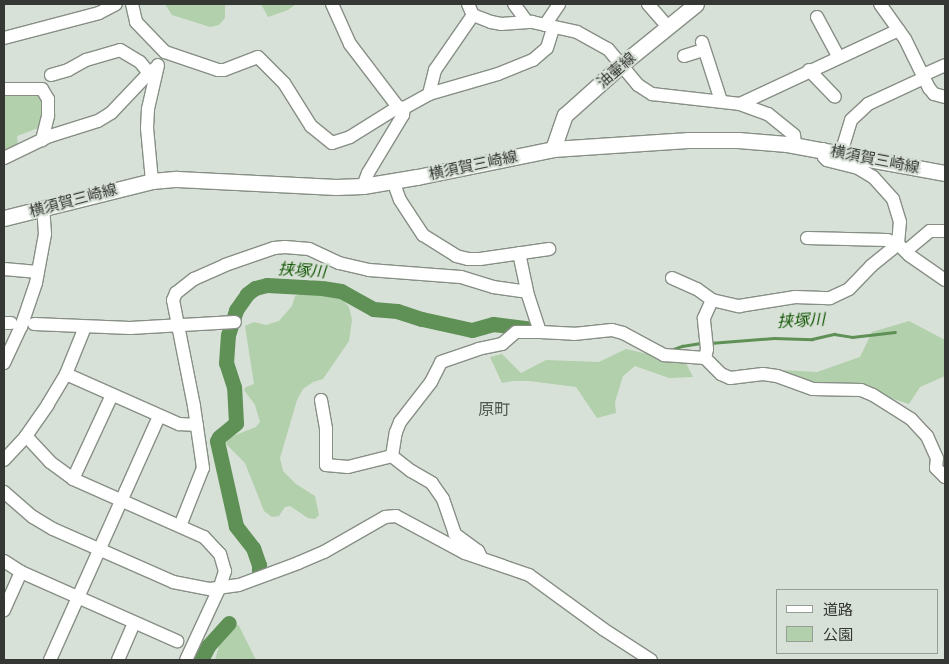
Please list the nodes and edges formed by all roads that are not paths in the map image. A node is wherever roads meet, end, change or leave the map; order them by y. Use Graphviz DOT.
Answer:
graph roads {
  1 [pos="116,4"];
  2 [pos="132,4"];
  3 [pos="332,4"];
  4 [pos="514,4"];
  5 [pos="559,4"];
  6 [pos="648,4"];
  7 [pos="696,4"];
  8 [pos="880,4"];
  9 [pos="470,10"];
  10 [pos="817,17"];
  11 [pos="527,22"];
  12 [pos="549,26"];
  13 [pos="668,27"];
  14 [pos="899,30"];
  15 [pos="4,38"];
  16 [pos="165,52"];
  17 [pos="684,56"];
  18 [pos="838,56"];
  19 [pos="622,64"];
  20 [pos="945,65"];
  21 [pos="153,70"];
  22 [pos="809,70"];
  23 [pos="51,75"];
  24 [pos="924,76"];
  25 [pos="4,89"];
  26 [pos="429,94"];
  27 [pos="835,97"];
  28 [pos="945,97"];
  29 [pos="721,101"];
  30 [pos="740,104"];
  31 [pos="401,108"];
  32 [pos="42,140"];
  33 [pos="795,145"];
  34 [pos="553,149"];
  35 [pos="824,149"];
  36 [pos="842,153"];
  37 [pos="4,158"];
  38 [pos="945,173"];
  39 [pos="152,181"];
  40 [pos="393,181"];
  41 [pos="363,186"];
  42 [pos="43,208"];
  43 [pos="4,218"];
  44 [pos="945,231"];
  45 [pos="808,238"];
  46 [pos="902,248"];
  47 [pos="549,249"];
  48 [pos="518,253"];
  49 [pos="4,269"];
  50 [pos="38,272"];
  51 [pos="672,278"];
  52 [pos="945,280"];
  53 [pos="527,292"];
  54 [pos="712,300"];
  55 [pos="232,322"];
  56 [pos="34,324"];
  57 [pos="177,326"];
  58 [pos="85,327"];
  59 [pos="540,332"];
  60 [pos="705,358"];
  61 [pos="4,363"];
  62 [pos="66,374"];
  63 [pos="112,395"];
  64 [pos="321,400"];
  65 [pos="159,416"];
  66 [pos="197,424"];
  67 [pos="26,436"];
  68 [pos="392,456"];
  69 [pos="4,460"];
  70 [pos="945,477"];
  71 [pos="74,478"];
  72 [pos="4,492"];
  73 [pos="121,501"];
  74 [pos="180,526"];
  75 [pos="99,550"];
  76 [pos="483,560"];
  77 [pos="4,561"];
  78 [pos="21,572"];
  79 [pos="220,589"];
  80 [pos="77,598"];
  81 [pos="4,610"];
  82 [pos="134,623"];
  83 [pos="177,641"];
  84 [pos="50,660"];
  85 [pos="118,660"];
  86 [pos="186,660"];
  87 [pos="651,660"];
  1 -- 15 [label="street"];
  2 -- 16 [label="street"];
  3 -- 31 [label="street"];
  4 -- 11 [label="street"];
  5 -- 12 [label="street"];
  6 -- 13 [label="street"];
  7 -- 13 [label="main road, 油壷線"];
  8 -- 14 [label="street"];
  9 -- 11 [label="street"];
  9 -- 26 [label="street"];
  10 -- 18 [label="street"];
  11 -- 12 [label="street"];
  12 -- 19 [label="street"];
  12 -- 26 [label="street"];
  13 -- 19 [label="main road, 油壷線"];
  14 -- 18 [label="street"];
  14 -- 24 [label="street"];
  16 -- 21 [label="street"];
  16 -- 31 [label="street"];
  17 -- 29 [label="street"];
  18 -- 22 [label="street"];
  19 -- 29 [label="street"];
  19 -- 34 [label="main road, 油壷線"];
  20 -- 24 [label="street"];
  21 -- 23 [label="street"];
  21 -- 32 [label="street"];
  21 -- 39 [label="street"];
  22 -- 27 [label="street"];
  22 -- 30 [label="street"];
  24 -- 28 [label="street"];
  24 -- 36 [label="street"];
  25 -- 32 [label="street"];
  26 -- 31 [label="street"];
  29 -- 30 [label="street"];
  30 -- 33 [label="street"];
  31 -- 41 [label="street"];
  32 -- 37 [label="street"];
  33 -- 34 [label="main road, 横須賀三崎線"];
  33 -- 35 [label="main road, 横須賀三崎線"];
  34 -- 40 [label="main road, 横須賀三崎線"];
  35 -- 36 [label="main road, 横須賀三崎線"];
  35 -- 46 [label="street"];
  36 -- 38 [label="main road, 横須賀三崎線"];
  39 -- 41 [label="main road, 横須賀三崎線"];
  39 -- 42 [label="main road, 横須賀三崎線"];
  40 -- 41 [label="main road, 横須賀三崎線"];
  40 -- 48 [label="street"];
  42 -- 43 [label="main road, 横須賀三崎線"];
  42 -- 50 [label="street"];
  44 -- 46 [label="street"];
  45 -- 46 [label="street"];
  46 -- 52 [label="street"];
  46 -- 54 [label="street"];
  47 -- 48 [label="street"];
  48 -- 53 [label="street"];
  49 -- 50 [label="street"];
  50 -- 61 [label="street"];
  51 -- 54 [label="street"];
  53 -- 57 [label="street"];
  53 -- 59 [label="street"];
  54 -- 60 [label="street"];
  55 -- 57 [label="street"];
  56 -- 58 [label="street"];
  57 -- 58 [label="street"];
  57 -- 66 [label="street"];
  58 -- 62 [label="street"];
  59 -- 60 [label="street"];
  59 -- 68 [label="street"];
  60 -- 70 [label="street"];
  62 -- 63 [label="street"];
  62 -- 67 [label="street"];
  63 -- 65 [label="street"];
  63 -- 71 [label="street"];
  64 -- 68 [label="street"];
  65 -- 66 [label="street"];
  65 -- 73 [label="street"];
  66 -- 74 [label="street"];
  67 -- 69 [label="street"];
  67 -- 71 [label="street"];
  68 -- 76 [label="street"];
  71 -- 73 [label="street"];
  72 -- 75 [label="street"];
  73 -- 74 [label="street"];
  73 -- 75 [label="street"];
  74 -- 79 [label="street"];
  75 -- 79 [label="street"];
  75 -- 80 [label="street"];
  76 -- 79 [label="street"];
  76 -- 87 [label="street"];
  77 -- 78 [label="street"];
  78 -- 80 [label="street"];
  78 -- 81 [label="street"];
  79 -- 86 [label="street"];
  80 -- 82 [label="street"];
  80 -- 84 [label="street"];
  82 -- 83 [label="street"];
  82 -- 85 [label="street"];
}
